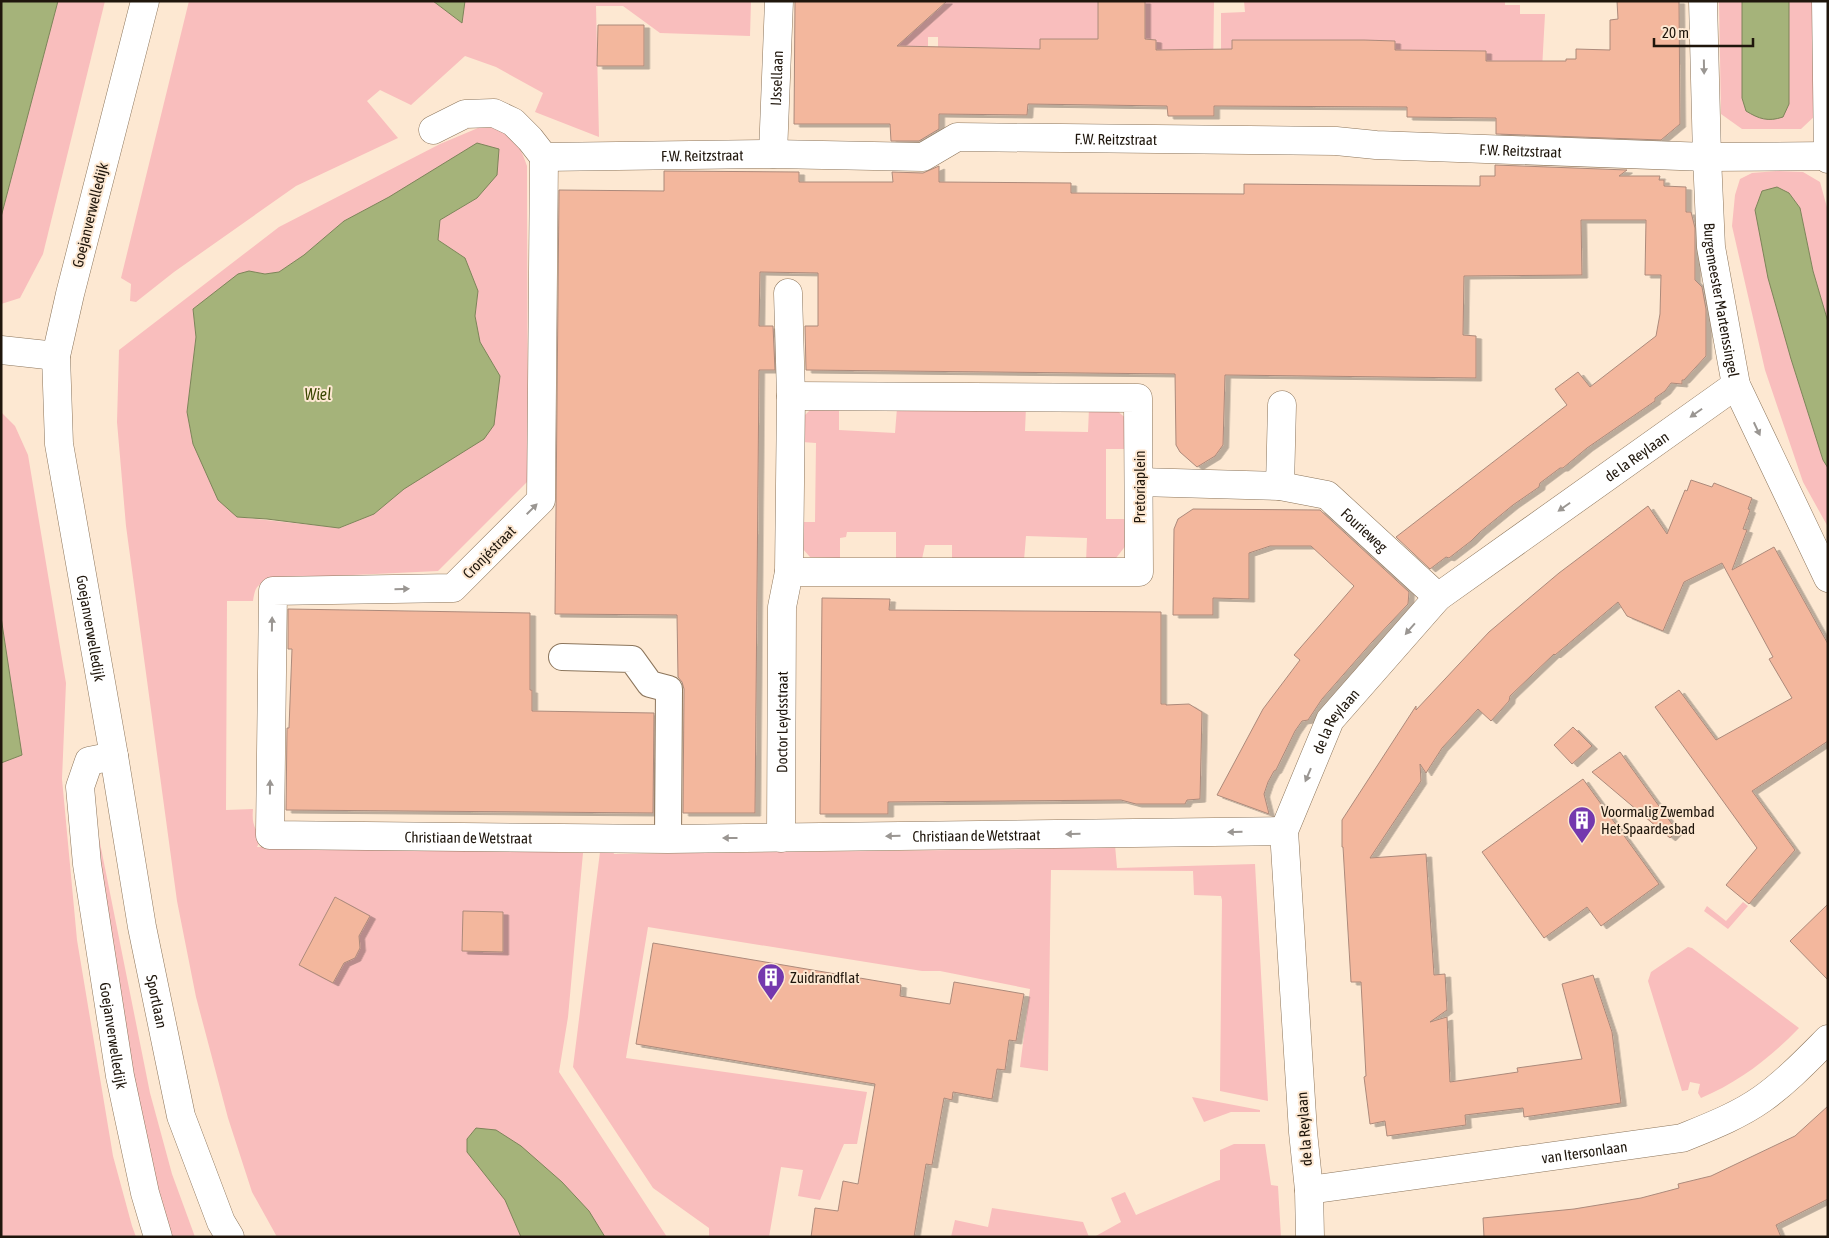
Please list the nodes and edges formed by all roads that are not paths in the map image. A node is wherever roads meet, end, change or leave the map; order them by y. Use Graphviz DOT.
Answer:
graph roads {
  1 [pos="145,1"];
  2 [pos="779,1"];
  3 [pos="1703,1"];
  4 [pos="1826,1"];
  5 [pos="433,130"];
  6 [pos="773,154"];
  7 [pos="544,157"];
  8 [pos="1706,157"];
  9 [pos="1828,157"];
  10 [pos="788,293"];
  11 [pos="1,350"];
  12 [pos="56,356"];
  13 [pos="1736,384"];
  14 [pos="791,396"];
  15 [pos="1282,405"];
  16 [pos="1139,482"];
  17 [pos="1280,486"];
  18 [pos="789,572"];
  19 [pos="1828,578"];
  20 [pos="1438,597"];
  21 [pos="562,657"];
  22 [pos="114,756"];
  23 [pos="1284,832"];
  24 [pos="270,836"];
  25 [pos="781,838"];
  26 [pos="668,839"];
  27 [pos="1828,1039"];
  28 [pos="1309,1190"];
  29 [pos="158,1237"];
  30 [pos="230,1237"];
  31 [pos="1310,1237"];
  1 -- 12 [label="street, Goejanverwelledijk"];
  2 -- 6 [label="street, IJssellaan"];
  3 -- 8 [label="street, Burgemeester Martenssingel, one-way"];
  4 -- 9 [label="street"];
  5 -- 7 [label="street"];
  6 -- 7 [label="street, F.W. Reitzstraat"];
  6 -- 8 [label="street, F.W. Reitzstraat"];
  24 -- 7 [label="street, Cronjéstraat, one-way"];
  8 -- 9 [label="street, F.W. Reitzstraat"];
  8 -- 13 [label="street, Burgemeester Martenssingel"];
  10 -- 14 [label="street"];
  11 -- 12 [label="street"];
  12 -- 22 [label="street, Goejanverwelledijk"];
  13 -- 19 [label="street, Burgemeester Martenssingel, one-way"];
  13 -- 20 [label="street, de la Reylaan, one-way"];
  14 -- 16 [label="street, Pretoriaplein"];
  14 -- 18 [label="street"];
  15 -- 17 [label="street"];
  16 -- 17 [label="street, Fourieweg"];
  16 -- 18 [label="street, Pretoriaplein"];
  17 -- 20 [label="street, Fourieweg"];
  18 -- 25 [label="street, Doctor Leydsstraat"];
  20 -- 23 [label="street, de la Reylaan, one-way"];
  21 -- 26 [label="street"];
  22 -- 29 [label="street, Goejanverwelledijk"];
  22 -- 30 [label="street, Sportlaan"];
  23 -- 25 [label="street, Christiaan de Wetstraat, one-way"];
  23 -- 28 [label="street, de la Reylaan"];
  24 -- 26 [label="street, Christiaan de Wetstraat"];
  25 -- 26 [label="street, Christiaan de Wetstraat, one-way"];
  27 -- 28 [label="street, van Itersonlaan"];
  28 -- 31 [label="street, de la Reylaan"];
}
